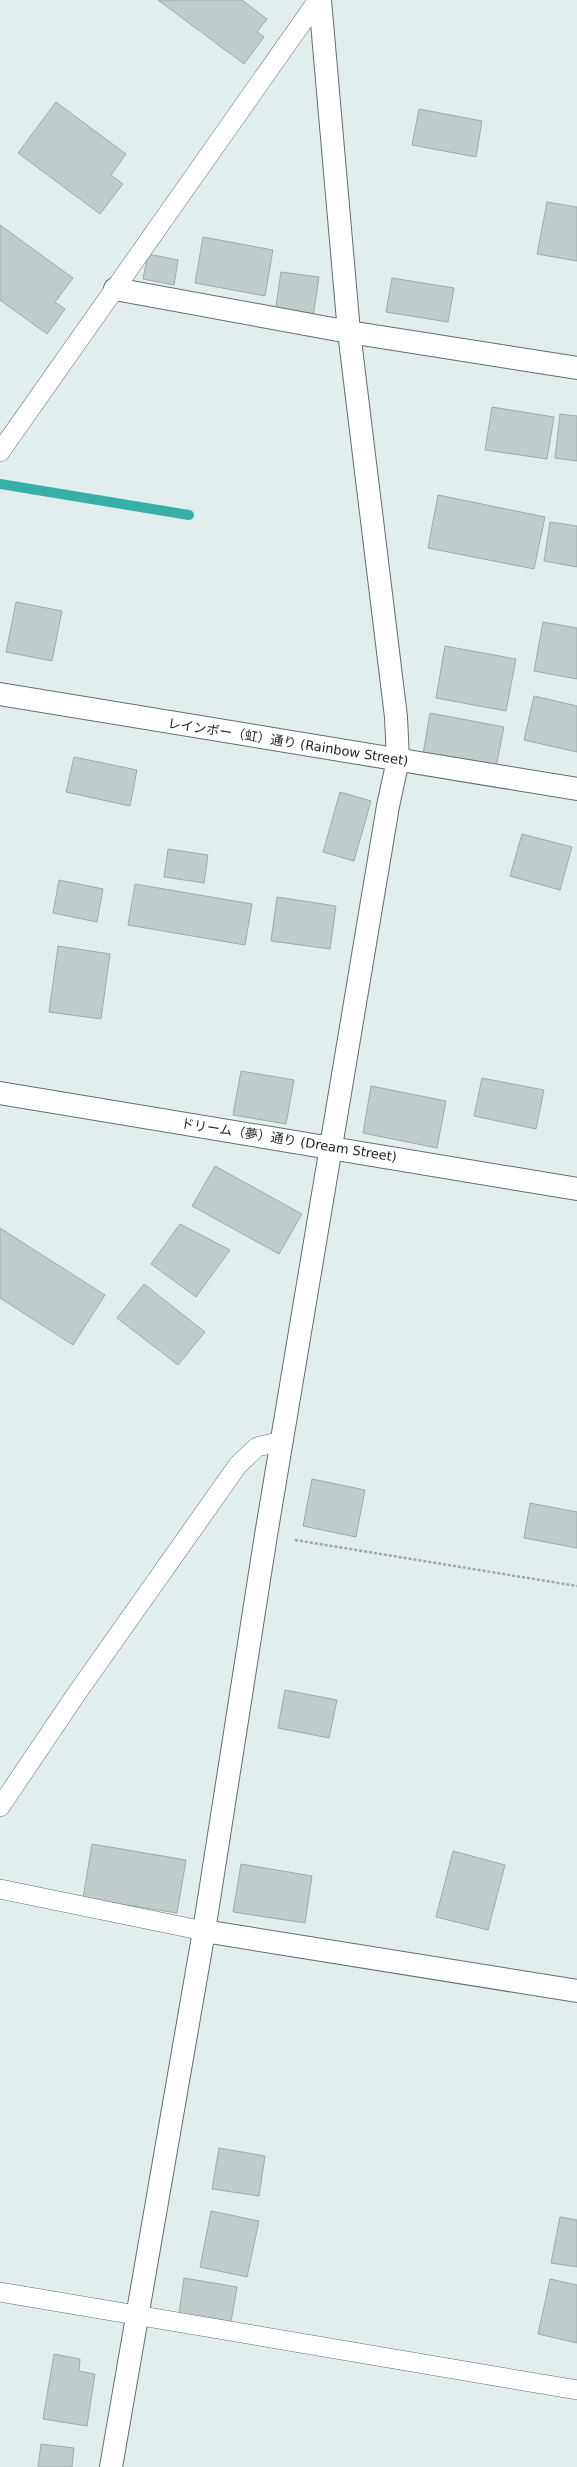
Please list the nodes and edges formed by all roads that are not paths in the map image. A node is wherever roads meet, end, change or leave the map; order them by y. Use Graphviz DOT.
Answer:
graph roads {
  1 [pos="319,0"];
  2 [pos="115,289"];
  3 [pos="349,332"];
  4 [pos="577,368"];
  5 [pos="0,452"];
  6 [pos="0,694"];
  7 [pos="398,760"];
  8 [pos="577,789"];
  9 [pos="1,1098"];
  10 [pos="331,1147"];
  11 [pos="577,1189"];
  12 [pos="282,1442"];
  13 [pos="0,1807"];
  14 [pos="0,1889"];
  15 [pos="204,1931"];
  16 [pos="577,1991"];
  17 [pos="0,2292"];
  18 [pos="138,2315"];
  19 [pos="577,2390"];
  20 [pos="111,2467"];
  1 -- 2 [label="lane"];
  1 -- 3 [label="street"];
  2 -- 3 [label="street"];
  2 -- 5 [label="lane"];
  3 -- 4 [label="street"];
  3 -- 7 [label="street"];
  6 -- 7 [label="street, レインボー（虹）通り (Rainbow Street)"];
  7 -- 8 [label="street, レインボー（虹）通り (Rainbow Street)"];
  7 -- 10 [label="street"];
  9 -- 10 [label="street, ドリーム（夢）通り (Dream Street)"];
  10 -- 11 [label="street, ドリーム（夢）通り (Dream Street)"];
  10 -- 12 [label="street"];
  12 -- 13 [label="lane"];
  12 -- 15 [label="street"];
  14 -- 15 [label="lane"];
  15 -- 16 [label="street"];
  15 -- 18 [label="street"];
  17 -- 18 [label="lane"];
  18 -- 19 [label="lane"];
  18 -- 20 [label="street"];
}
